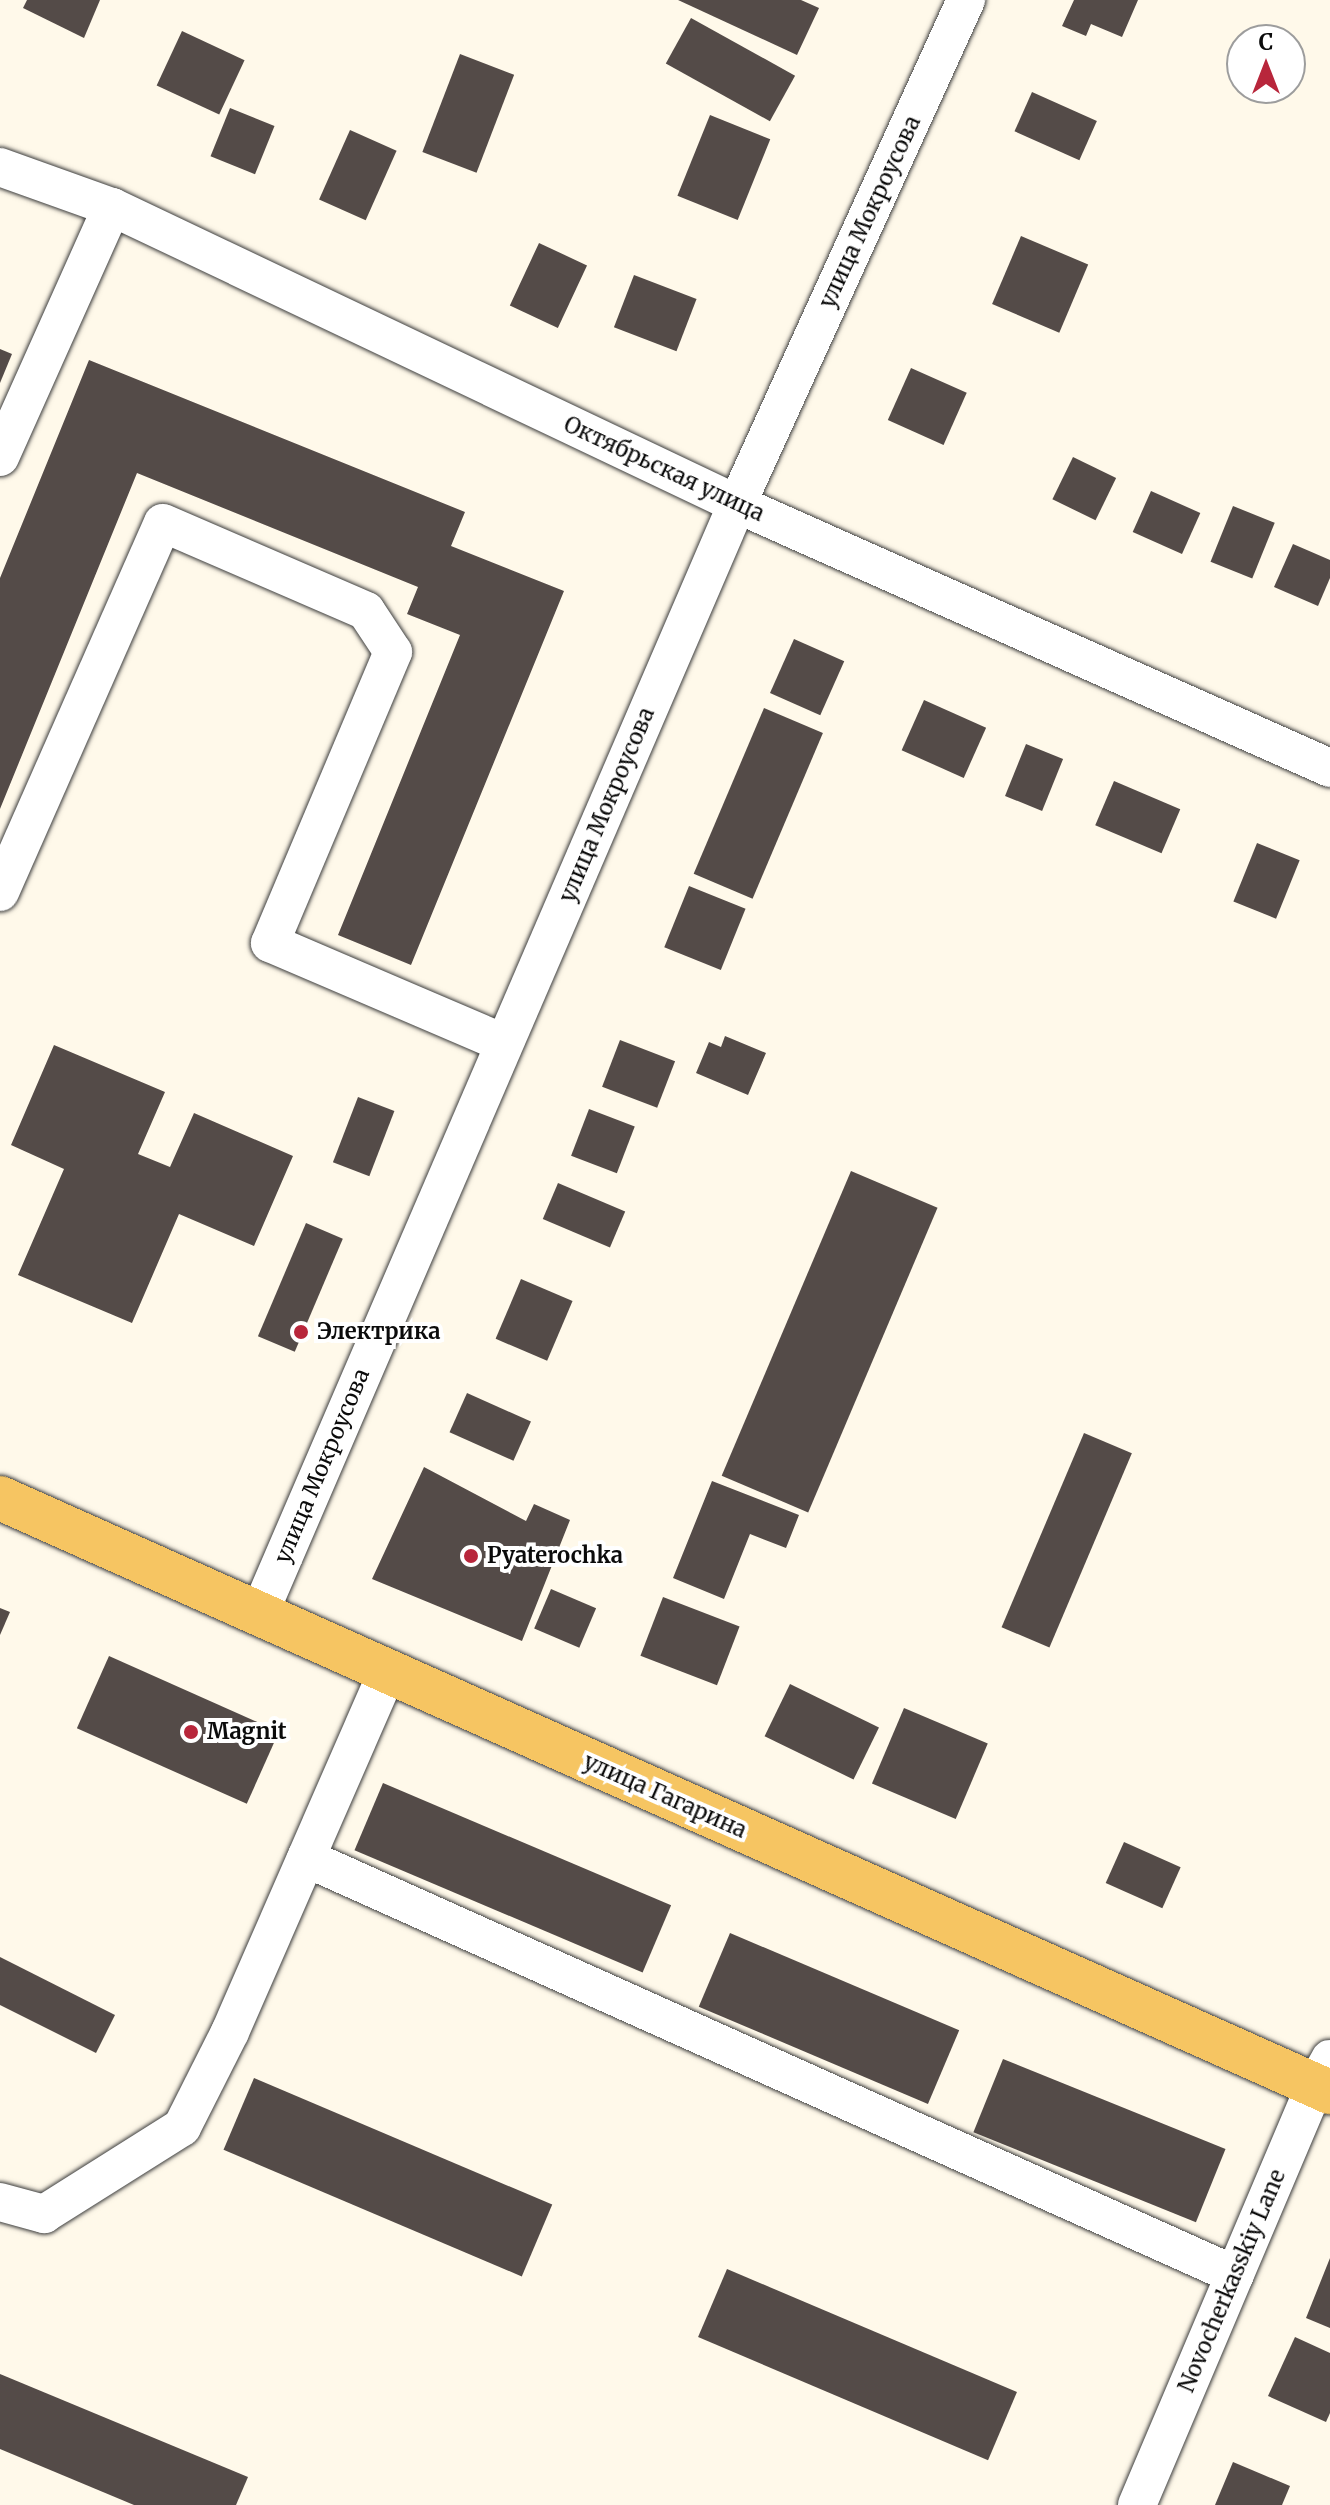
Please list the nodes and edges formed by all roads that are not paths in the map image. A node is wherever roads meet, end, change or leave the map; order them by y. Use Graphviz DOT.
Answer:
graph roads {
  1 [pos="966,0"];
  2 [pos="0,167"];
  3 [pos="112,207"];
  4 [pos="0,457"];
  5 [pos="737,504"];
  6 [pos="1330,768"];
  7 [pos="0,892"];
  8 [pos="503,1043"];
  9 [pos="0,1498"];
  10 [pos="259,1614"];
  11 [pos="387,1672"];
  12 [pos="306,1858"];
  13 [pos="1325,2079"];
  14 [pos="0,2202"];
  15 [pos="1235,2275"];
  16 [pos="1137,2505"];
  1 -- 5 [label="street, улица Мокроусова"];
  2 -- 3 [label="street, Октябрьская улица"];
  3 -- 4 [label="street"];
  3 -- 5 [label="street, Октябрьская улица"];
  5 -- 6 [label="street, Октябрьская улица"];
  5 -- 8 [label="street, улица Мокроусова"];
  7 -- 8 [label="street"];
  8 -- 10 [label="street, улица Мокроусова"];
  9 -- 10 [label="main road, улица Гагарина"];
  10 -- 11 [label="main road, улица Гагарина"];
  11 -- 12 [label="street"];
  11 -- 13 [label="main road, улица Гагарина"];
  12 -- 14 [label="street"];
  12 -- 15 [label="street"];
  13 -- 15 [label="street, Novocherkasskiy Lane"];
  15 -- 16 [label="street, Novocherkasskiy Lane"];
}
